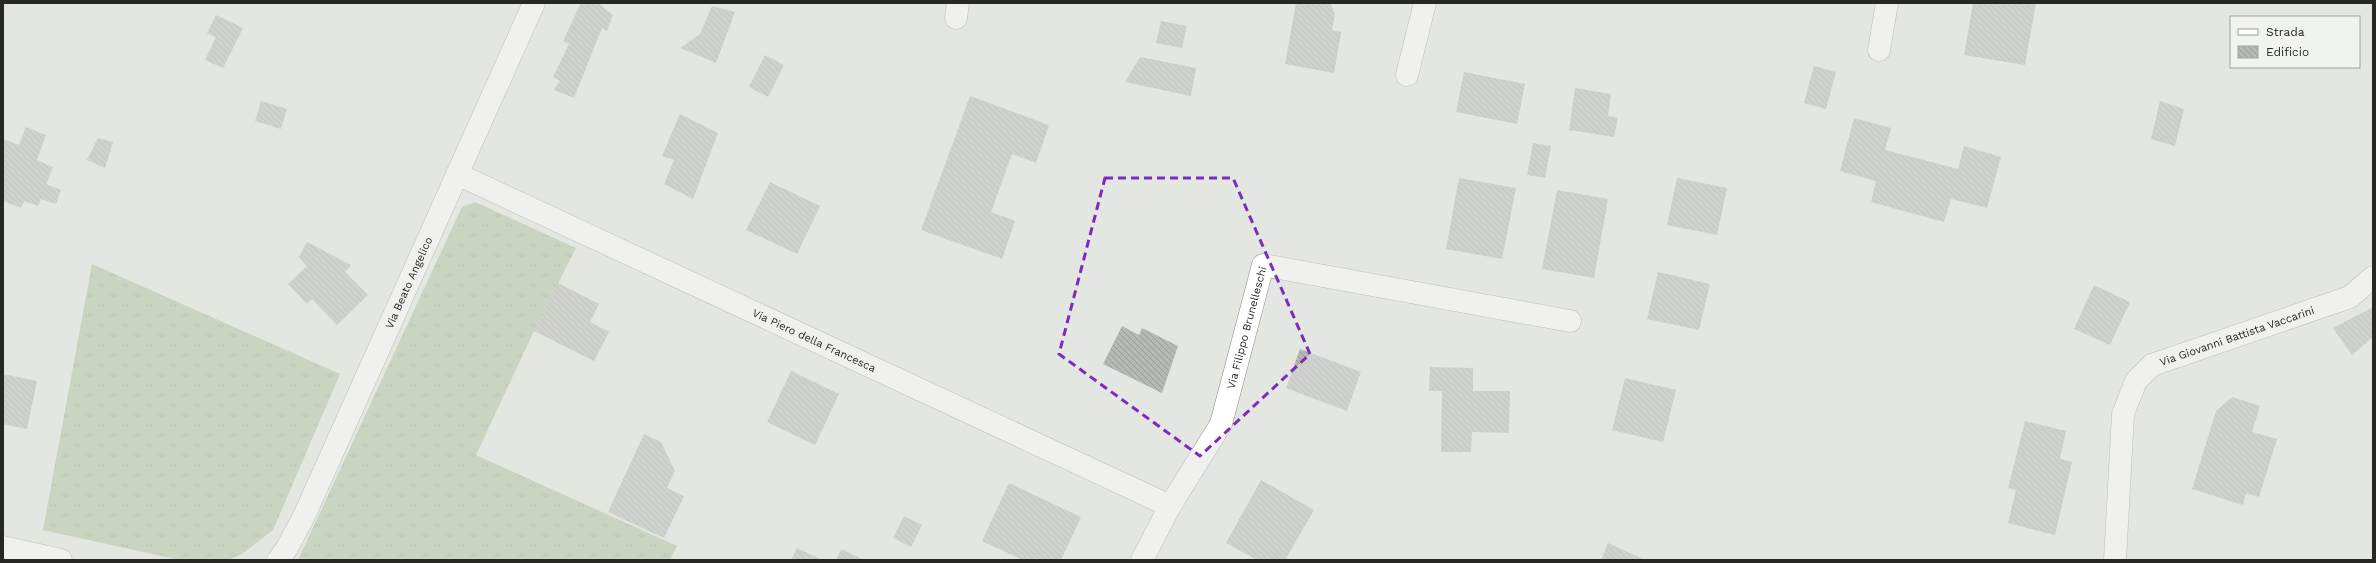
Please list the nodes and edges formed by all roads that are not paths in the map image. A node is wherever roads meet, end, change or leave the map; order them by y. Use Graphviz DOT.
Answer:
graph roads {
  1 [pos="534,3"];
  2 [pos="1425,3"];
  3 [pos="1887,3"];
  4 [pos="1879,50"];
  5 [pos="1407,75"];
  6 [pos="457,174"];
  7 [pos="2373,277"];
  8 [pos="1570,321"];
  9 [pos="1170,506"];
  10 [pos="3,547"];
  11 [pos="56,559"];
  12 [pos="278,560"];
  13 [pos="1142,560"];
  14 [pos="2115,560"];
  1 -- 6 [label="street, Via Beato Angelico"];
  2 -- 5 [label="street"];
  3 -- 4 [label="street"];
  6 -- 9 [label="street, Via Piero della Francesca"];
  6 -- 12 [label="street, Via Beato Angelico"];
  7 -- 14 [label="street, Via Giovanni Battista Vaccarini"];
  8 -- 9 [label="street, Via Filippo Brunelleschi"];
  9 -- 13 [label="street, Via Filippo Brunelleschi"];
  10 -- 11 [label="street"];
}
